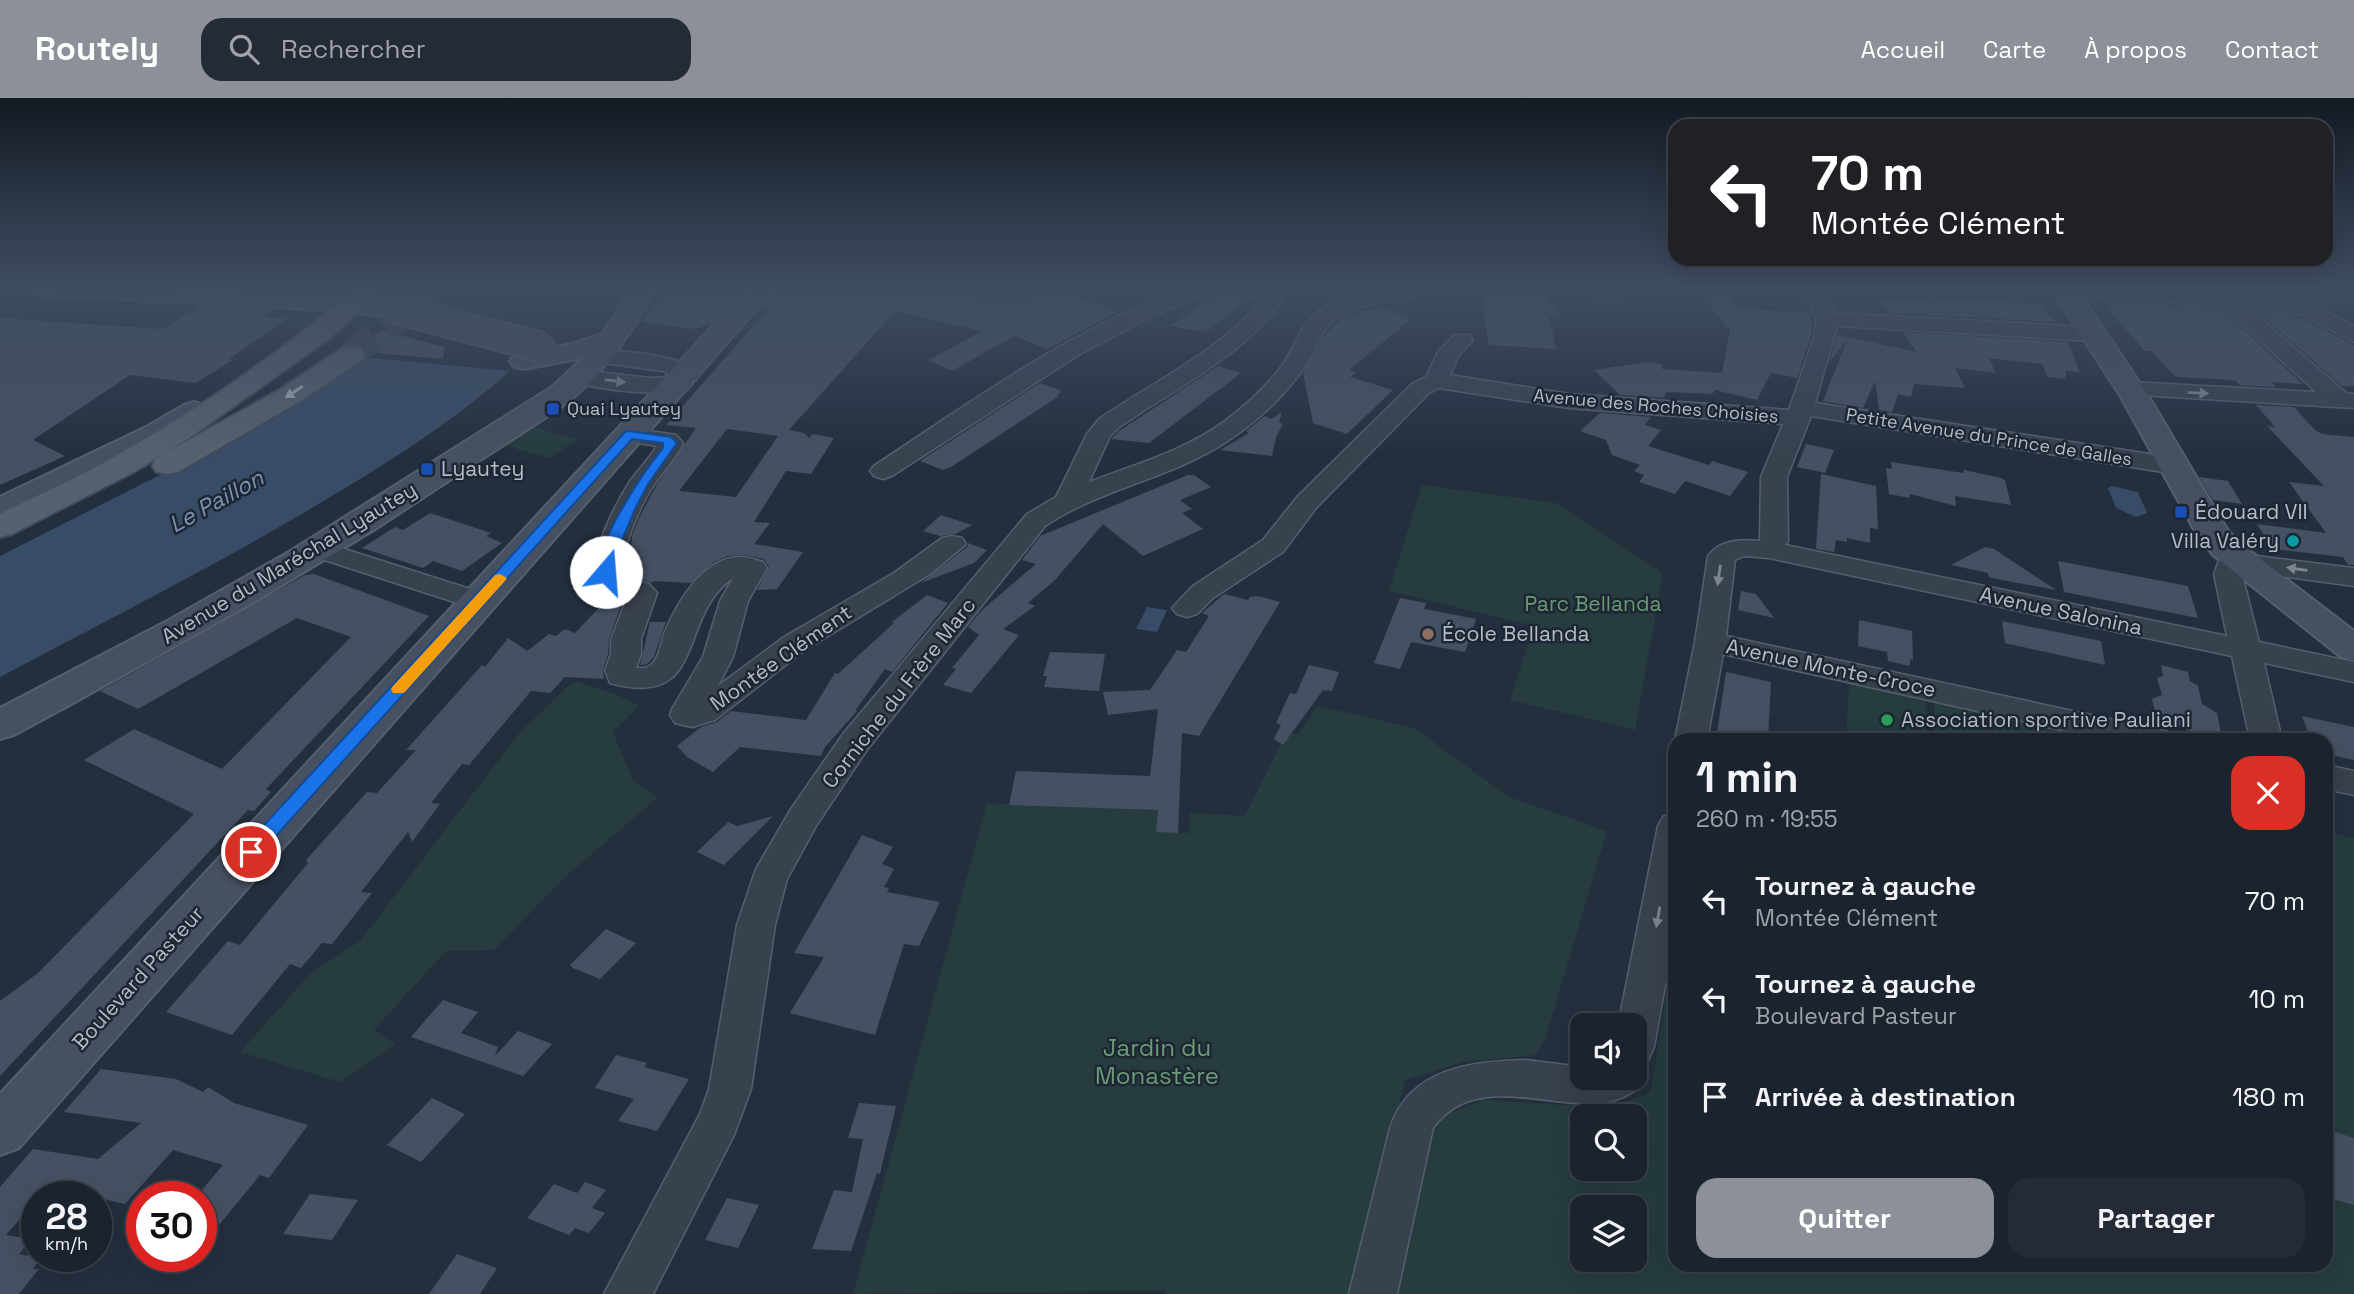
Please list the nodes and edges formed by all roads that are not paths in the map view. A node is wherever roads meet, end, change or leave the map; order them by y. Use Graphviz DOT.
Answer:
graph roads {
  1 [pos="304,343"];
  2 [pos="500,343"];
  3 [pos="580,343"];
  4 [pos="710,343"];
  5 [pos="1086,343"];
  6 [pos="1228,343"];
  7 [pos="1306,343"];
  8 [pos="1459,343"];
  9 [pos="1823,343"];
  10 [pos="2100,343"];
  11 [pos="2278,343"];
  12 [pos="351,355"];
  13 [pos="562,358"];
  14 [pos="265,369"];
  15 [pos="671,377"];
  16 [pos="1436,381"];
  17 [pos="231,389"];
  18 [pos="2130,389"];
  19 [pos="2347,401"];
  20 [pos="1800,413"];
  21 [pos="636,427"];
  22 [pos="2176,466"];
  23 [pos="883,471"];
  24 [pos="0,497"];
  25 [pos="1066,502"];
  26 [pos="0,509"];
  27 [pos="0,527"];
  28 [pos="952,544"];
  29 [pos="0,548"];
  30 [pos="319,549"];
  31 [pos="1769,550"];
  32 [pos="2240,562"];
  33 [pos="2354,577"];
  34 [pos="479,601"];
  35 [pos="1186,608"];
  36 [pos="1710,642"];
  37 [pos="2246,649"];
  38 [pos="2354,649"];
  39 [pos="2354,672"];
  40 [pos="0,725"];
  41 [pos="1692,733"];
  42 [pos="2125,733"];
  43 [pos="2264,733"];
  44 [pos="2333,778"];
  45 [pos="2354,783"];
  46 [pos="1668,864"];
  47 [pos="1640,1013"];
  48 [pos="1570,1083"];
  49 [pos="0,1131"];
  50 [pos="628,1294"];
  51 [pos="1373,1294"];
  1 -- 14 [label="main road"];
  2 -- 13 [label="main road"];
  3 -- 13 [label="main road"];
  4 -- 15 [label="main road"];
  5 -- 23 [label="street"];
  6 -- 25 [label="street"];
  7 -- 25 [label="street, Corniche du Frère Marc"];
  8 -- 16 [label="street"];
  9 -- 20 [label="street"];
  10 -- 18 [label="main road"];
  11 -- 19 [label="street"];
  12 -- 29 [label="main road, one-way"];
  13 -- 15 [label="street"];
  13 -- 30 [label="main road, Avenue du Maréchal Lyautey"];
  14 -- 17 [label="main road"];
  14 -- 27 [label="main road"];
  15 -- 21 [label="main road"];
  16 -- 20 [label="street, Avenue des Roches Choisies"];
  16 -- 35 [label="street"];
  17 -- 24 [label="main road"];
  17 -- 26 [label="main road"];
  18 -- 19 [label="street, one-way"];
  18 -- 22 [label="main road"];
  20 -- 22 [label="street, Petite Avenue du Prince de Galles"];
  20 -- 31 [label="street"];
  21 -- 28 [label="street, Montée Clément"];
  21 -- 34 [label="main road, Boulevard Pasteur"];
  22 -- 32 [label="main road"];
  25 -- 50 [label="street, Corniche du Frère Marc"];
  30 -- 34 [label="street"];
  30 -- 40 [label="main road, Avenue du Maréchal Lyautey"];
  31 -- 36 [label="street, Avenue Salonina, one-way"];
  31 -- 37 [label="street, Avenue Salonina"];
  33 -- 32 [label="street, one-way"];
  32 -- 37 [label="street"];
  32 -- 38 [label="main road"];
  34 -- 49 [label="main road, Boulevard Pasteur"];
  36 -- 41 [label="street"];
  36 -- 42 [label="street, Avenue Monte-Croce"];
  37 -- 39 [label="street, Avenue Salonina"];
  37 -- 43 [label="street"];
  44 -- 45 [label="street"];
  46 -- 47 [label="street, one-way"];
  48 -- 51 [label="street"];
}
